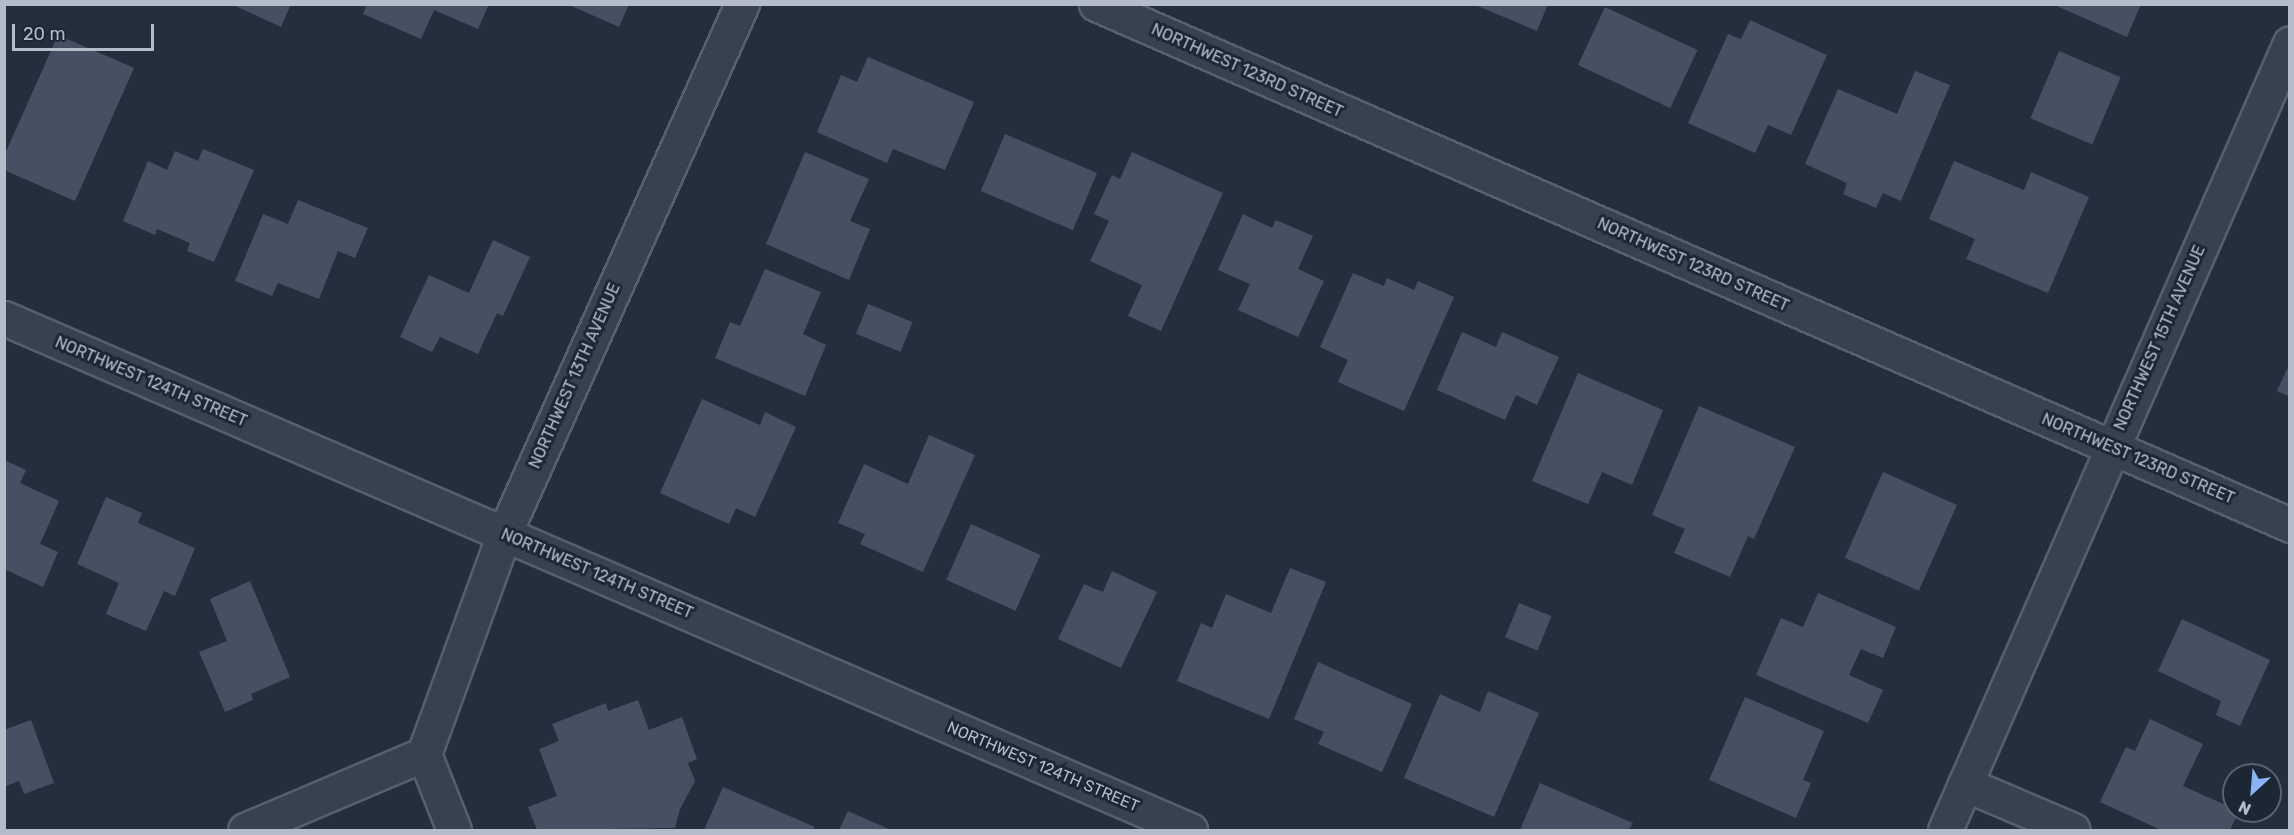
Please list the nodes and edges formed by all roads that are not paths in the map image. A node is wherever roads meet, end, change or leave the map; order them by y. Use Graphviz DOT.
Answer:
graph roads {
  1 [pos="742,4"];
  2 [pos="1096,4"];
  3 [pos="2289,43"];
  4 [pos="4,318"];
  5 [pos="2111,448"];
  6 [pos="2289,525"];
  7 [pos="504,534"];
  8 [pos="424,754"];
  9 [pos="1965,784"];
  10 [pos="245,831"];
  11 [pos="454,831"];
  12 [pos="1190,831"];
  13 [pos="1945,831"];
  14 [pos="2073,831"];
  1 -- 7 [label="street, NORTHWEST 13TH AVENUE"];
  2 -- 5 [label="street, NORTHWEST 123RD STREET"];
  3 -- 5 [label="street, NORTHWEST 15TH AVENUE"];
  4 -- 7 [label="street, NORTHWEST 124TH STREET"];
  5 -- 6 [label="street, NORTHWEST 123RD STREET"];
  5 -- 9 [label="street, NORTHWEST 15TH AVENUE"];
  7 -- 8 [label="street, NORTHWEST 13TH AVENUE"];
  7 -- 12 [label="street, NORTHWEST 124TH STREET"];
  8 -- 10 [label="street"];
  8 -- 11 [label="street"];
  9 -- 13 [label="street, NORTHWEST 15TH AVENUE"];
  9 -- 14 [label="street"];
}
